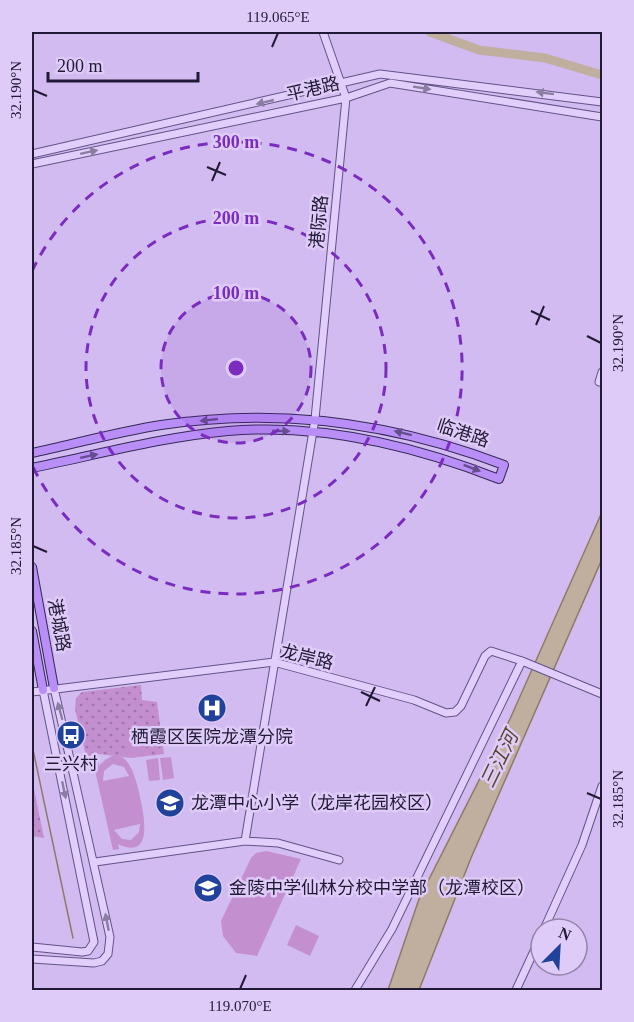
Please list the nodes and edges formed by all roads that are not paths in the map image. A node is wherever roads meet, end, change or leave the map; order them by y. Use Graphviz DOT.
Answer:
graph roads {
  1 [pos="323,32"];
  2 [pos="342,84"];
  3 [pos="346,98"];
  4 [pos="603,102"];
  5 [pos="603,117"];
  6 [pos="32,154"];
  7 [pos="32,164"];
  8 [pos="603,372"];
  9 [pos="599,382"];
  10 [pos="315,419"];
  11 [pos="312,433"];
  12 [pos="32,453"];
  13 [pos="32,468"];
  14 [pos="32,567"];
  15 [pos="32,631"];
  16 [pos="522,661"];
  17 [pos="274,662"];
  18 [pos="54,688"];
  19 [pos="43,690"];
  20 [pos="32,692"];
  21 [pos="603,694"];
  22 [pos="603,786"];
  23 [pos="245,841"];
  24 [pos="339,860"];
  25 [pos="95,862"];
  26 [pos="549,917"];
  27 [pos="32,947"];
  28 [pos="32,959"];
  29 [pos="529,962"];
  30 [pos="355,990"];
  31 [pos="516,990"];
  1 -- 2 [label="street, 港际路"];
  2 -- 3 [label="street, 港际路"];
  4 -- 2 [label="street, 平港路, one-way"];
  2 -- 6 [label="street, 平港路, one-way"];
  3 -- 5 [label="street, 平港路, one-way"];
  7 -- 3 [label="street, 平港路, one-way"];
  3 -- 10 [label="street, 港际路"];
  8 -- 9 [label="street"];
  10 -- 11 [label="street, 港际路"];
  11 -- 10 [label="main road, 临港路, one-way"];
  10 -- 12 [label="main road, 临港路, one-way"];
  13 -- 11 [label="main road, 临港路, one-way"];
  11 -- 17 [label="street, 港际路"];
  14 -- 18 [label="main road, 港城路"];
  15 -- 19 [label="main road, 港城路"];
  16 -- 17 [label="street, 龙岸路"];
  16 -- 21 [label="street"];
  16 -- 30 [label="street"];
  17 -- 18 [label="street, 龙岸路"];
  17 -- 23 [label="street, 港际路"];
  18 -- 19 [label="street, 龙岸路"];
  25 -- 18 [label="street, one-way"];
  19 -- 20 [label="street, 龙岸路"];
  19 -- 27 [label="street, one-way"];
  22 -- 26 [label="street"];
  23 -- 24 [label="street"];
  23 -- 25 [label="street"];
  28 -- 25 [label="street, one-way"];
  29 -- 31 [label="street"];
}
